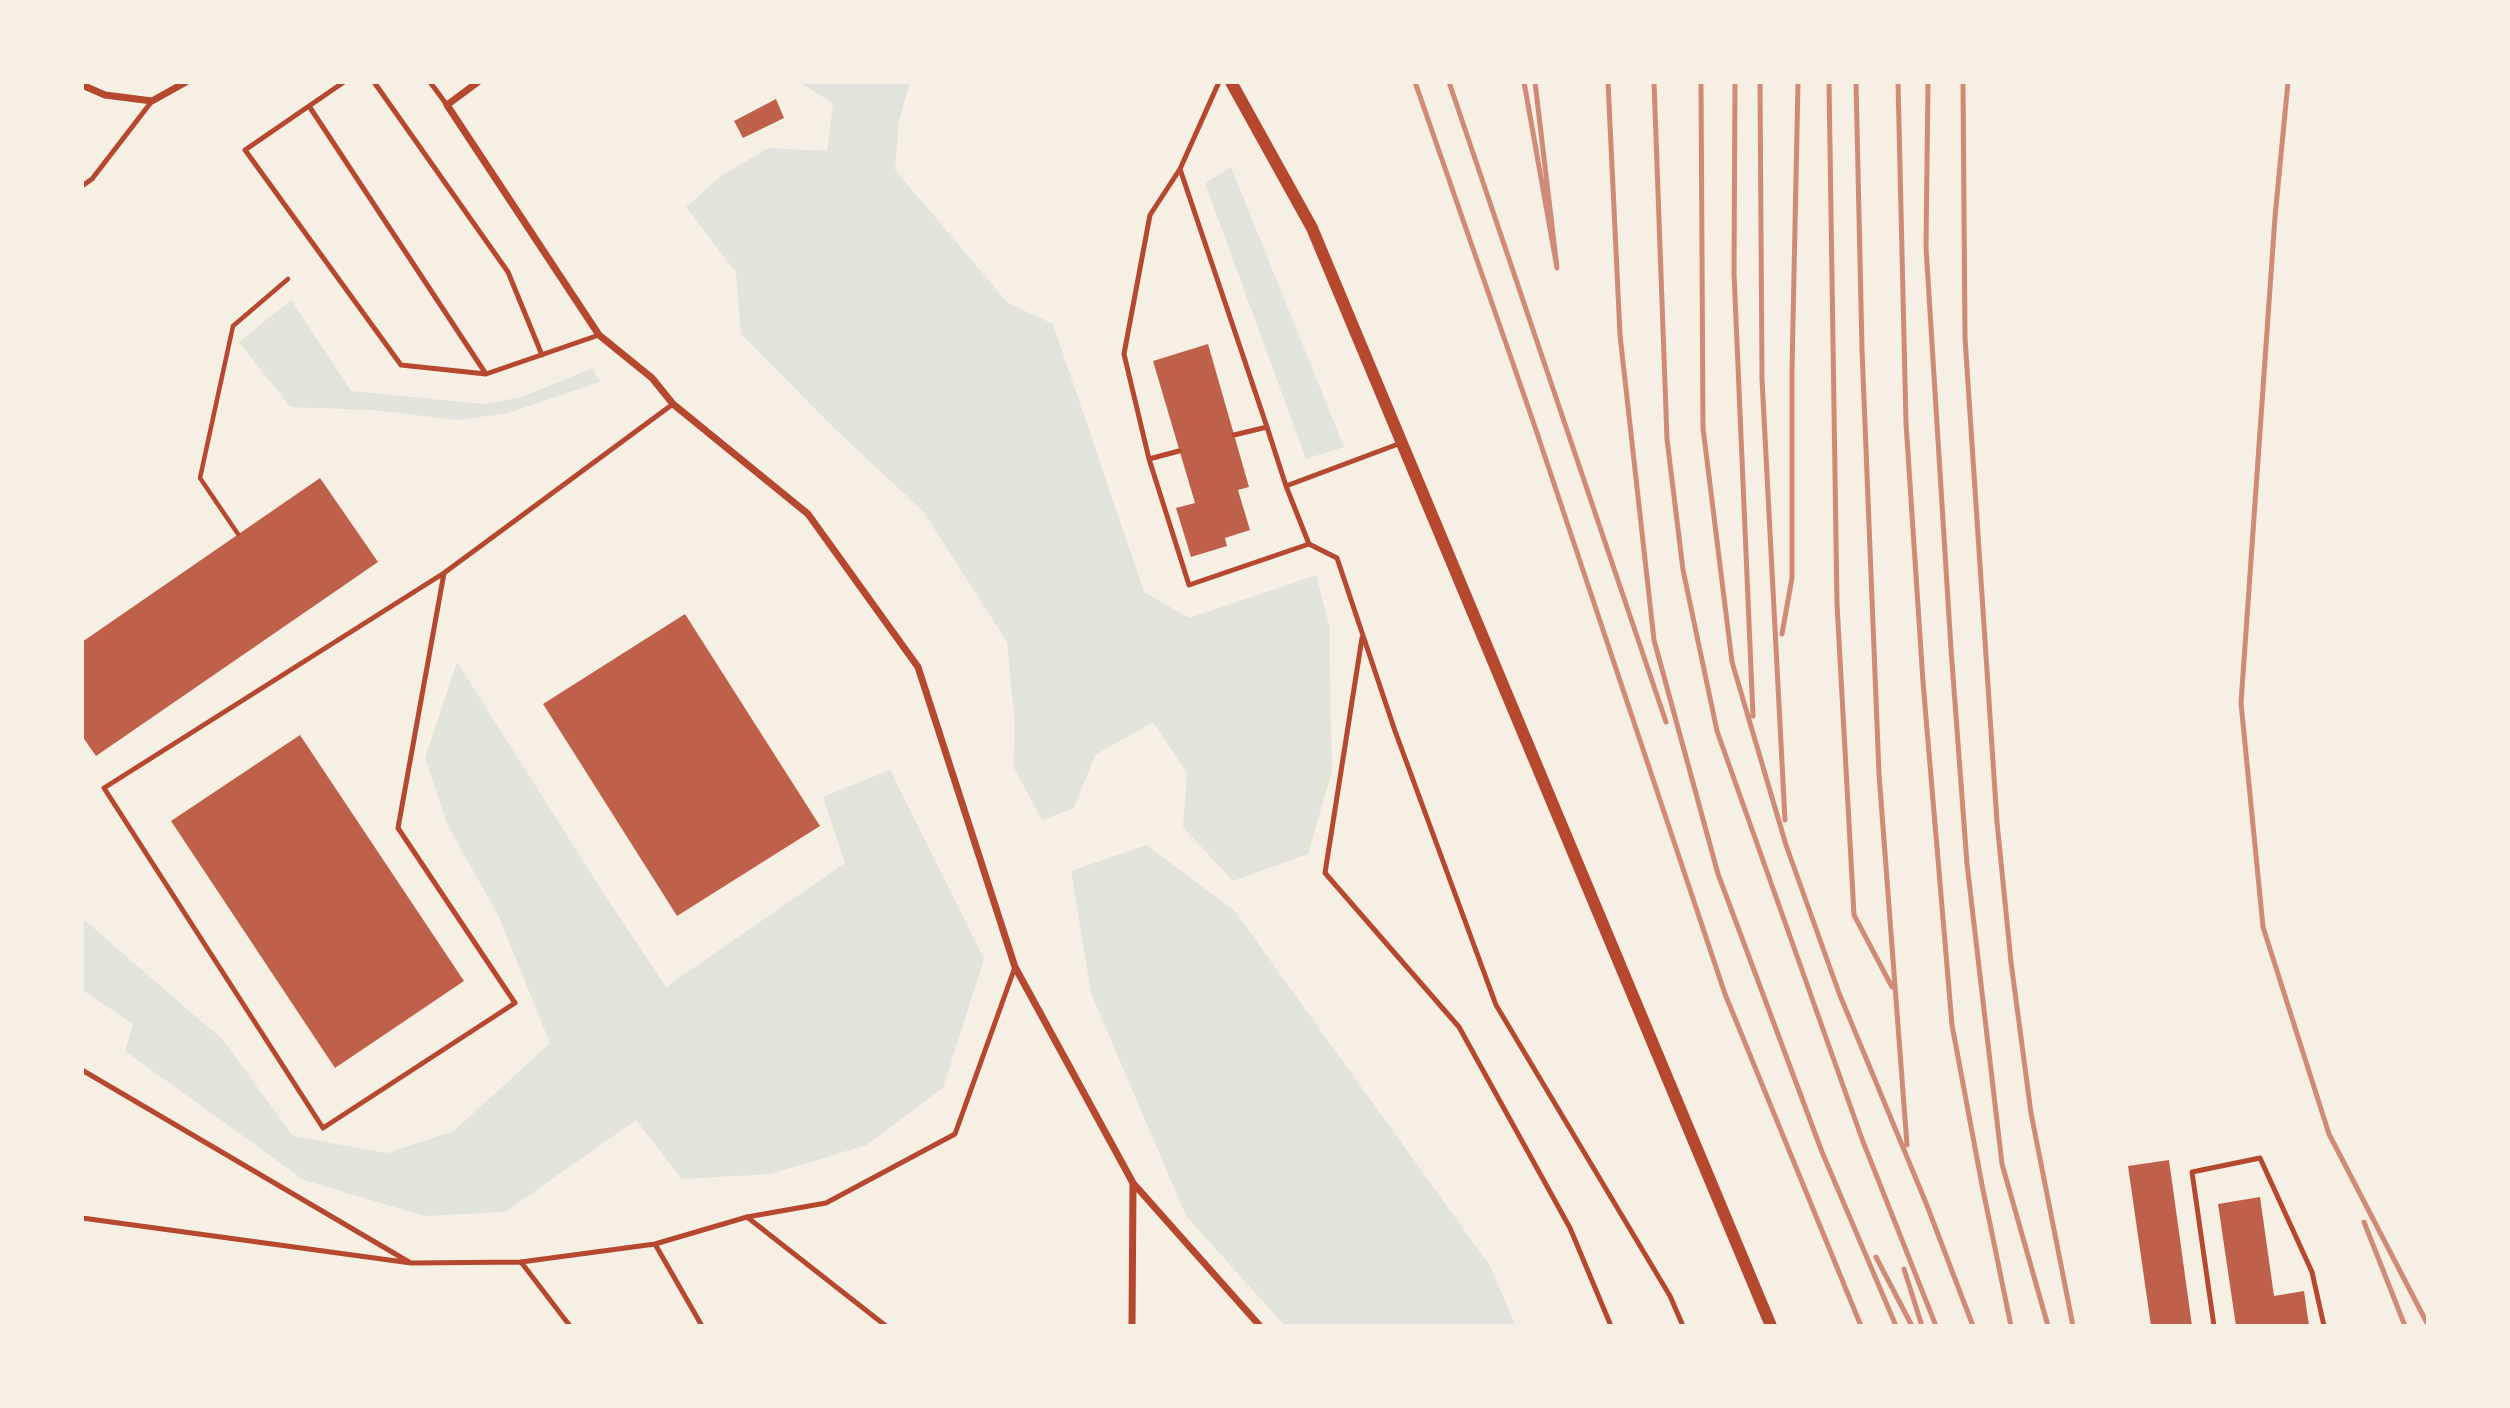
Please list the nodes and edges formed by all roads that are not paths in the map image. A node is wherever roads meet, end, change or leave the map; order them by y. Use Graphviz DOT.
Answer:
graph roads {
  1 [pos="186,82"];
  2 [pos="344,82"];
  3 [pos="374,82"];
  4 [pos="430,82"];
  5 [pos="478,82"];
  6 [pos="1219,82"];
  7 [pos="1231,82"];
  8 [pos="82,85"];
  9 [pos="152,101"];
  10 [pos="447,105"];
  11 [pos="310,106"];
  12 [pos="1180,169"];
  13 [pos="82,186"];
  14 [pos="599,335"];
  15 [pos="542,355"];
  16 [pos="486,374"];
  17 [pos="673,404"];
  18 [pos="1267,427"];
  19 [pos="1234,435"];
  20 [pos="1401,443"];
  21 [pos="1179,451"];
  22 [pos="1150,459"];
  23 [pos="1286,486"];
  24 [pos="1309,544"];
  25 [pos="444,573"];
  26 [pos="1362,634"];
  27 [pos="1015,968"];
  28 [pos="82,1070"];
  29 [pos="1133,1182"];
  30 [pos="747,1217"];
  31 [pos="82,1218"];
  32 [pos="655,1244"];
  33 [pos="521,1262"];
  34 [pos="411,1263"];
  35 [pos="570,1326"];
  36 [pos="702,1326"];
  37 [pos="886,1326"];
  38 [pos="1132,1326"];
  39 [pos="1260,1326"];
  40 [pos="1611,1326"];
  41 [pos="1683,1326"];
  42 [pos="1771,1326"];
  43 [pos="2214,1326"];
  44 [pos="2324,1326"];
  1 -- 9 [label="street"];
  2 -- 11 [label="lane"];
  3 -- 15 [label="lane"];
  4 -- 10 [label="lane"];
  5 -- 10 [label="street"];
  6 -- 12 [label="lane"];
  7 -- 20 [label="street"];
  8 -- 9 [label="street"];
  9 -- 13 [label="lane"];
  10 -- 14 [label="street"];
  11 -- 16 [label="lane"];
  11 -- 16 [label="lane"];
  12 -- 18 [label="lane"];
  12 -- 22 [label="lane"];
  14 -- 15 [label="lane"];
  14 -- 17 [label="street"];
  15 -- 16 [label="lane"];
  17 -- 25 [label="lane"];
  17 -- 27 [label="street"];
  18 -- 19 [label="lane"];
  18 -- 23 [label="lane"];
  20 -- 23 [label="lane"];
  20 -- 42 [label="street"];
  21 -- 22 [label="lane"];
  22 -- 24 [label="lane"];
  23 -- 24 [label="lane"];
  24 -- 26 [label="lane"];
  25 -- 25 [label="lane"];
  26 -- 40 [label="lane"];
  26 -- 41 [label="lane"];
  27 -- 29 [label="street"];
  27 -- 30 [label="lane"];
  28 -- 34 [label="lane"];
  29 -- 38 [label="street"];
  29 -- 39 [label="street"];
  30 -- 32 [label="lane"];
  30 -- 37 [label="lane"];
  31 -- 34 [label="lane"];
  32 -- 33 [label="lane"];
  32 -- 36 [label="lane"];
  33 -- 34 [label="lane"];
  33 -- 35 [label="lane"];
  43 -- 44 [label="lane"];
}
